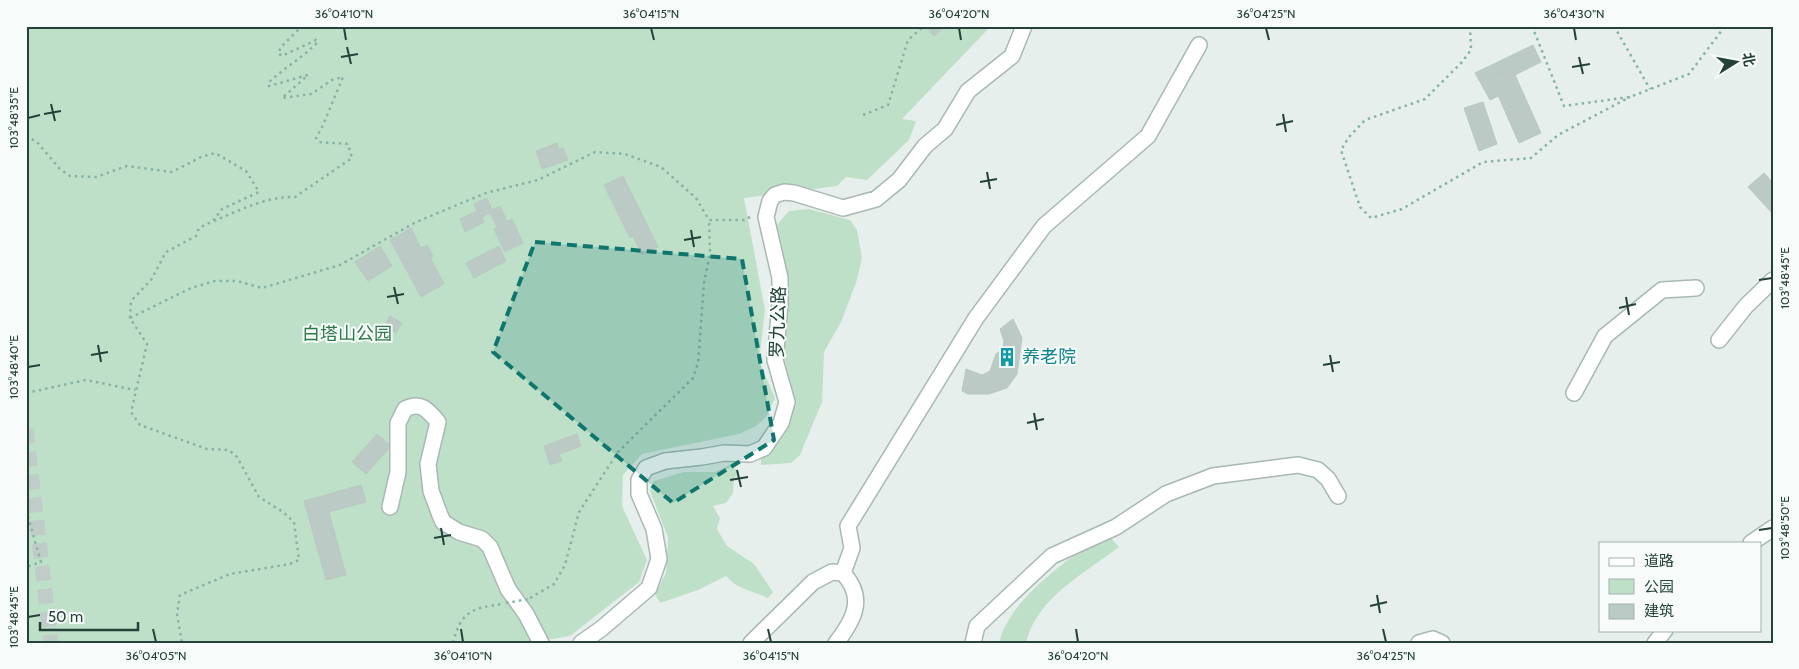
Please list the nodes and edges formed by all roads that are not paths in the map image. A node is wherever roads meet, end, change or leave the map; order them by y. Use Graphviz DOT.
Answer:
graph roads {
  1 [pos="1024,26"];
  2 [pos="1199,45"];
  3 [pos="1773,280"];
  4 [pos="1696,288"];
  5 [pos="1719,340"];
  6 [pos="1574,393"];
  7 [pos="1338,496"];
  8 [pos="390,508"];
  9 [pos="1773,528"];
  10 [pos="1753,542"];
  11 [pos="843,573"];
  12 [pos="1663,632"];
  13 [pos="541,643"];
  14 [pos="581,643"];
  15 [pos="751,643"];
  16 [pos="836,643"];
  17 [pos="974,643"];
  18 [pos="1419,643"];
  19 [pos="1442,643"];
  20 [pos="1655,643"];
  1 -- 14 [label="street, 罗九公路"];
  2 -- 11 [label="street"];
  3 -- 5 [label="street"];
  4 -- 6 [label="street"];
  7 -- 17 [label="street"];
  8 -- 13 [label="street"];
  9 -- 10 [label="street"];
  11 -- 15 [label="street"];
  11 -- 16 [label="street"];
  12 -- 20 [label="street"];
  18 -- 19 [label="street"];
}
